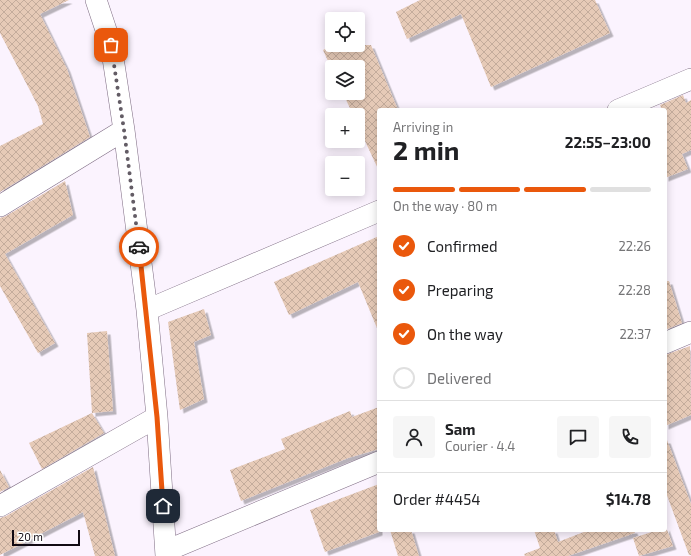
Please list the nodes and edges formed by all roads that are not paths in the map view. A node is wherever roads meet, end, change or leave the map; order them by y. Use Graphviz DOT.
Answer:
graph roads {
  1 [pos="96,0"];
  2 [pos="691,79"];
  3 [pos="623,108"];
  4 [pos="124,130"];
  5 [pos="0,206"];
  6 [pos="377,212"];
  7 [pos="147,310"];
  8 [pos="691,332"];
  9 [pos="667,342"];
  10 [pos="157,417"];
  11 [pos="377,463"];
  12 [pos="0,506"];
  13 [pos="166,553"];
  1 -- 4 [label="street"];
  2 -- 3 [label="street"];
  4 -- 5 [label="street"];
  4 -- 7 [label="street"];
  6 -- 7 [label="street"];
  7 -- 10 [label="street"];
  8 -- 9 [label="street"];
  10 -- 12 [label="street"];
  10 -- 13 [label="street"];
  11 -- 13 [label="street"];
}
